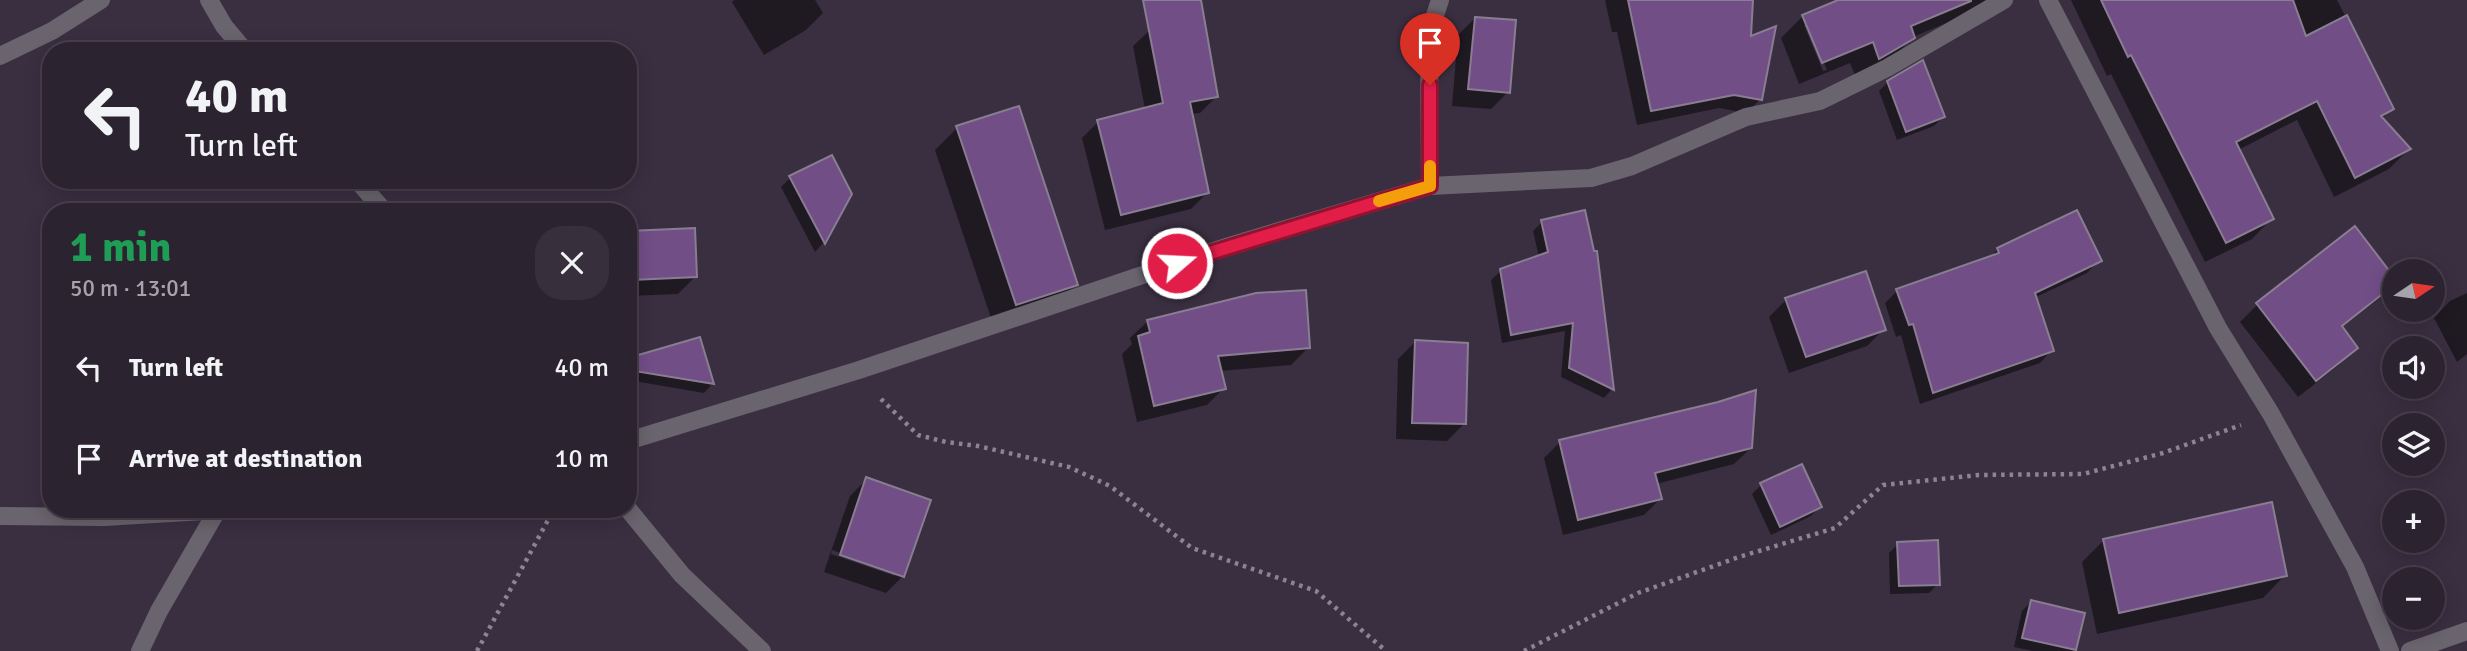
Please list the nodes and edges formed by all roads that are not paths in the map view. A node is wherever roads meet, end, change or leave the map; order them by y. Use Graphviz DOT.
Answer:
graph roads {
  1 [pos="102,0"];
  2 [pos="209,0"];
  3 [pos="1440,0"];
  4 [pos="2004,0"];
  5 [pos="2048,0"];
  6 [pos="237,42"];
  7 [pos="0,56"];
  8 [pos="1430,186"];
  9 [pos="366,189"];
  10 [pos="377,203"];
  11 [pos="637,438"];
  12 [pos="0,516"];
  13 [pos="42,516"];
  14 [pos="212,518"];
  15 [pos="635,518"];
  16 [pos="2467,631"];
  17 [pos="140,651"];
  18 [pos="762,651"];
  19 [pos="2390,651"];
  20 [pos="2410,651"];
  1 -- 7 [label="street"];
  2 -- 6 [label="street"];
  3 -- 8 [label="street"];
  4 -- 8 [label="street"];
  5 -- 19 [label="street"];
  8 -- 11 [label="street"];
  9 -- 10 [label="street"];
  12 -- 13 [label="street"];
  14 -- 17 [label="street"];
  15 -- 18 [label="street"];
  16 -- 20 [label="street"];
}
